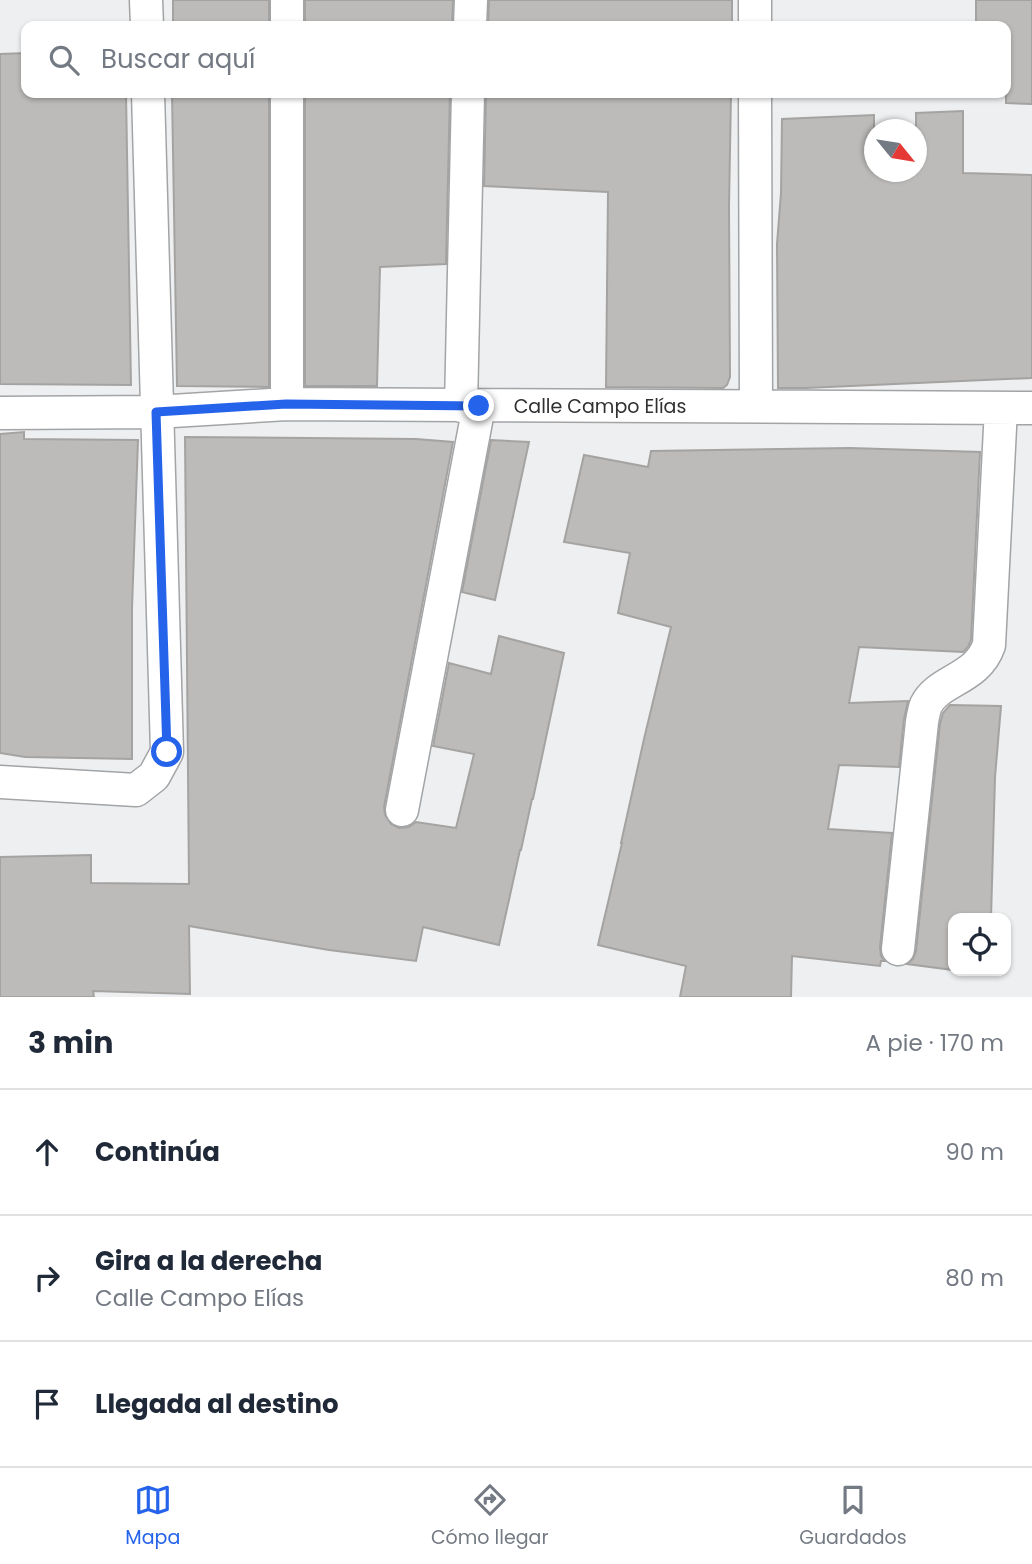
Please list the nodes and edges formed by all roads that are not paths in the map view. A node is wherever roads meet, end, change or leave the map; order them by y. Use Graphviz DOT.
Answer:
graph roads {
  1 [pos="146,0"];
  2 [pos="287,0"];
  3 [pos="471,0"];
  4 [pos="755,0"];
  5 [pos="146,21"];
  6 [pos="287,21"];
  7 [pos="470,21"];
  8 [pos="755,21"];
  9 [pos="148,98"];
  10 [pos="287,98"];
  11 [pos="468,98"];
  12 [pos="755,98"];
  13 [pos="286,404"];
  14 [pos="470,406"];
  15 [pos="756,406"];
  16 [pos="1000,408"];
  17 [pos="1032,408"];
  18 [pos="156,412"];
  19 [pos="0,413"];
  20 [pos="0,782"];
  21 [pos="402,810"];
  22 [pos="898,949"];
  1 -- 5 [label="street"];
  2 -- 6 [label="street"];
  3 -- 7 [label="street"];
  4 -- 8 [label="street"];
  9 -- 18 [label="street"];
  10 -- 13 [label="street"];
  11 -- 14 [label="street"];
  12 -- 15 [label="street"];
  13 -- 14 [label="street, Calle Campo Elías"];
  13 -- 18 [label="street, Calle Campo Elías"];
  14 -- 15 [label="street, Calle Campo Elías"];
  14 -- 21 [label="street"];
  15 -- 16 [label="street, Calle Campo Elías"];
  16 -- 17 [label="street, Calle Campo Elías"];
  16 -- 22 [label="street"];
  18 -- 19 [label="street, Calle Campo Elías"];
  18 -- 20 [label="street"];
}
